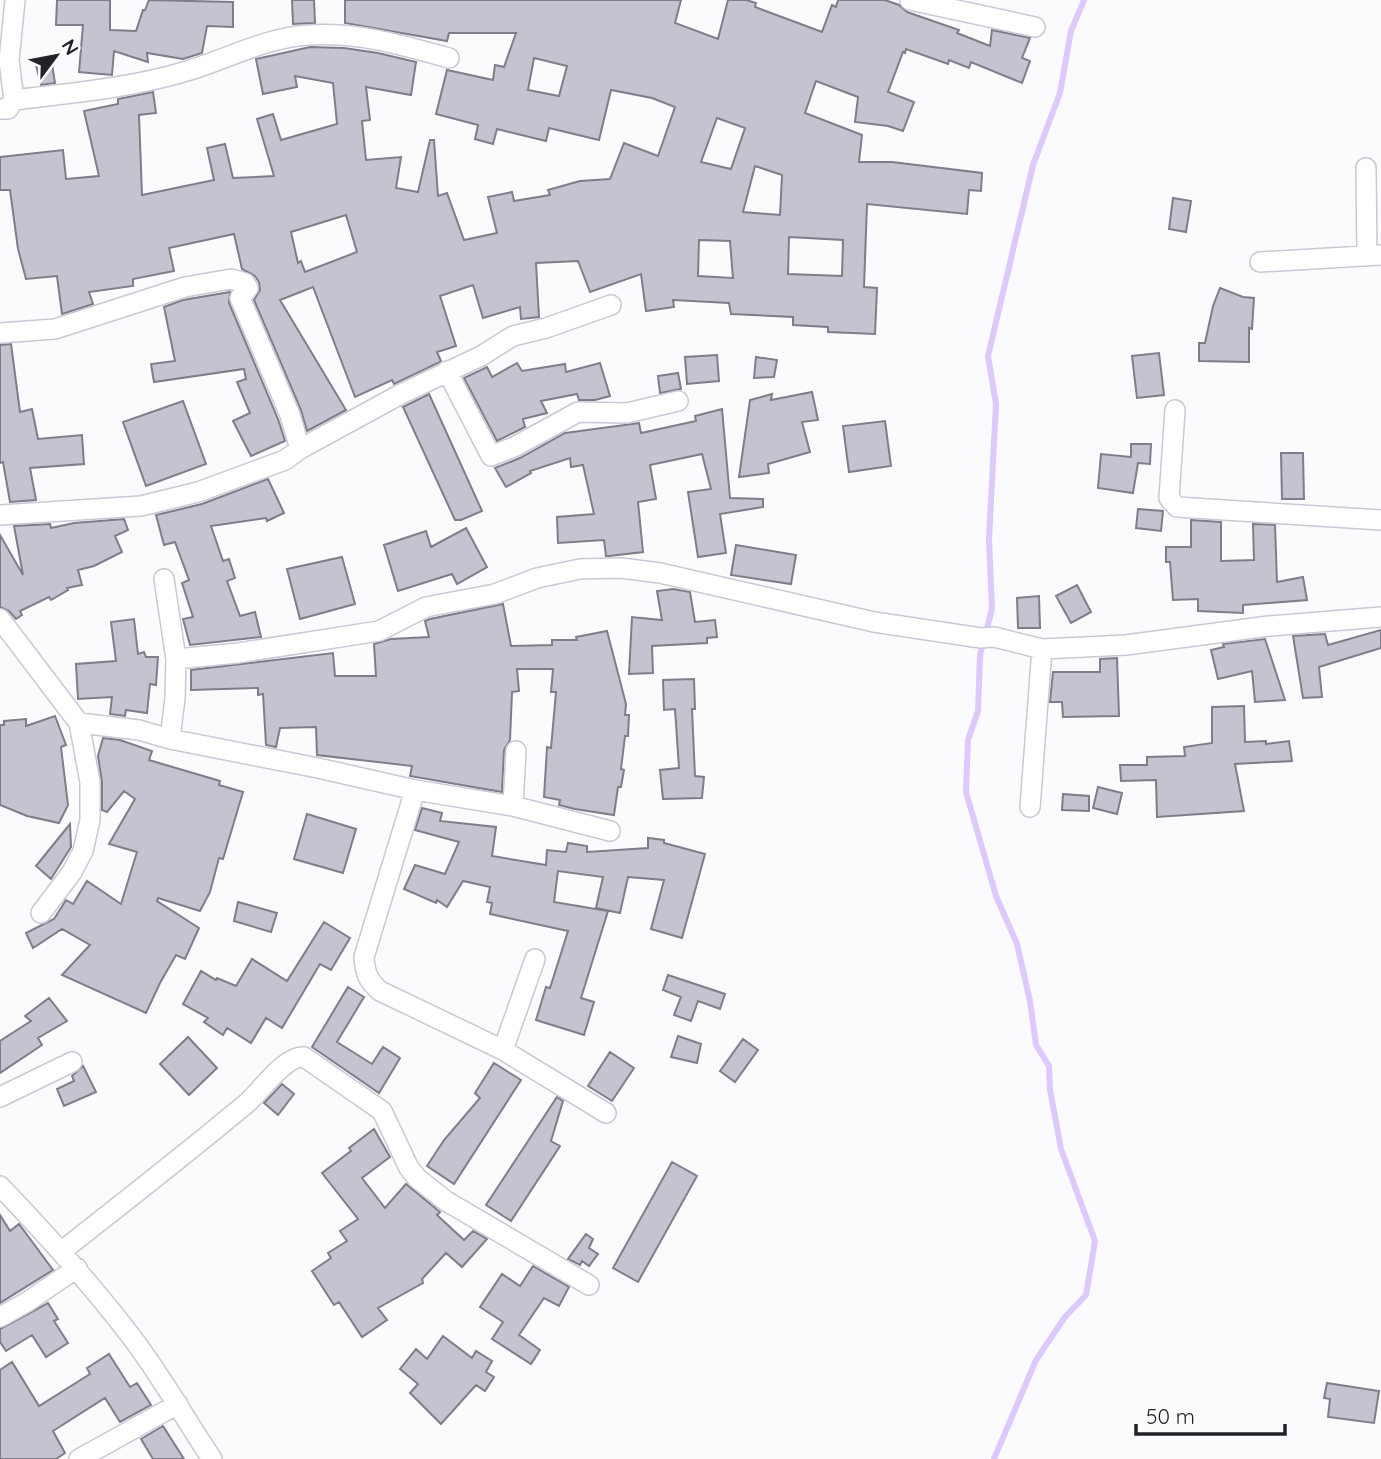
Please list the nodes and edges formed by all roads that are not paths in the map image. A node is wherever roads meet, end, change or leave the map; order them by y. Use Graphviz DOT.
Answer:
graph roads {
  1 [pos="15,0"];
  2 [pos="910,0"];
  3 [pos="1035,27"];
  4 [pos="449,58"];
  5 [pos="7,104"];
  6 [pos="1366,168"];
  7 [pos="1374,255"];
  8 [pos="1260,262"];
  9 [pos="611,305"];
  10 [pos="0,333"];
  11 [pos="447,370"];
  12 [pos="678,401"];
  13 [pos="1175,410"];
  14 [pos="300,449"];
  15 [pos="0,515"];
  16 [pos="1381,520"];
  17 [pos="164,579"];
  18 [pos="1381,617"];
  19 [pos="0,619"];
  20 [pos="1042,649"];
  21 [pos="176,659"];
  22 [pos="79,723"];
  23 [pos="170,739"];
  24 [pos="516,751"];
  25 [pos="415,790"];
  26 [pos="513,806"];
  27 [pos="1030,807"];
  28 [pos="610,831"];
  29 [pos="41,914"];
  30 [pos="535,959"];
  31 [pos="503,1050"];
  32 [pos="72,1062"];
  33 [pos="0,1097"];
  34 [pos="607,1113"];
  35 [pos="0,1186"];
  36 [pos="62,1251"];
  37 [pos="77,1268"];
  38 [pos="589,1285"];
  39 [pos="0,1317"];
  40 [pos="178,1404"];
  41 [pos="79,1459"];
  42 [pos="212,1459"];
  1 -- 5 [label="street"];
  2 -- 3 [label="street"];
  4 -- 5 [label="street"];
  6 -- 7 [label="street"];
  7 -- 8 [label="street"];
  9 -- 11 [label="street"];
  10 -- 14 [label="street"];
  11 -- 12 [label="street"];
  11 -- 14 [label="street"];
  13 -- 16 [label="street"];
  14 -- 15 [label="street"];
  17 -- 21 [label="street"];
  18 -- 20 [label="street"];
  19 -- 22 [label="street"];
  20 -- 21 [label="street"];
  20 -- 27 [label="street"];
  21 -- 23 [label="street"];
  22 -- 23 [label="street"];
  22 -- 29 [label="street"];
  23 -- 25 [label="street"];
  24 -- 26 [label="street"];
  25 -- 26 [label="street"];
  25 -- 31 [label="street"];
  26 -- 28 [label="street"];
  30 -- 31 [label="street"];
  31 -- 34 [label="street"];
  32 -- 33 [label="street"];
  35 -- 36 [label="street"];
  36 -- 37 [label="street"];
  36 -- 38 [label="street"];
  37 -- 39 [label="street"];
  37 -- 40 [label="street"];
  40 -- 41 [label="street"];
  40 -- 42 [label="street"];
}
